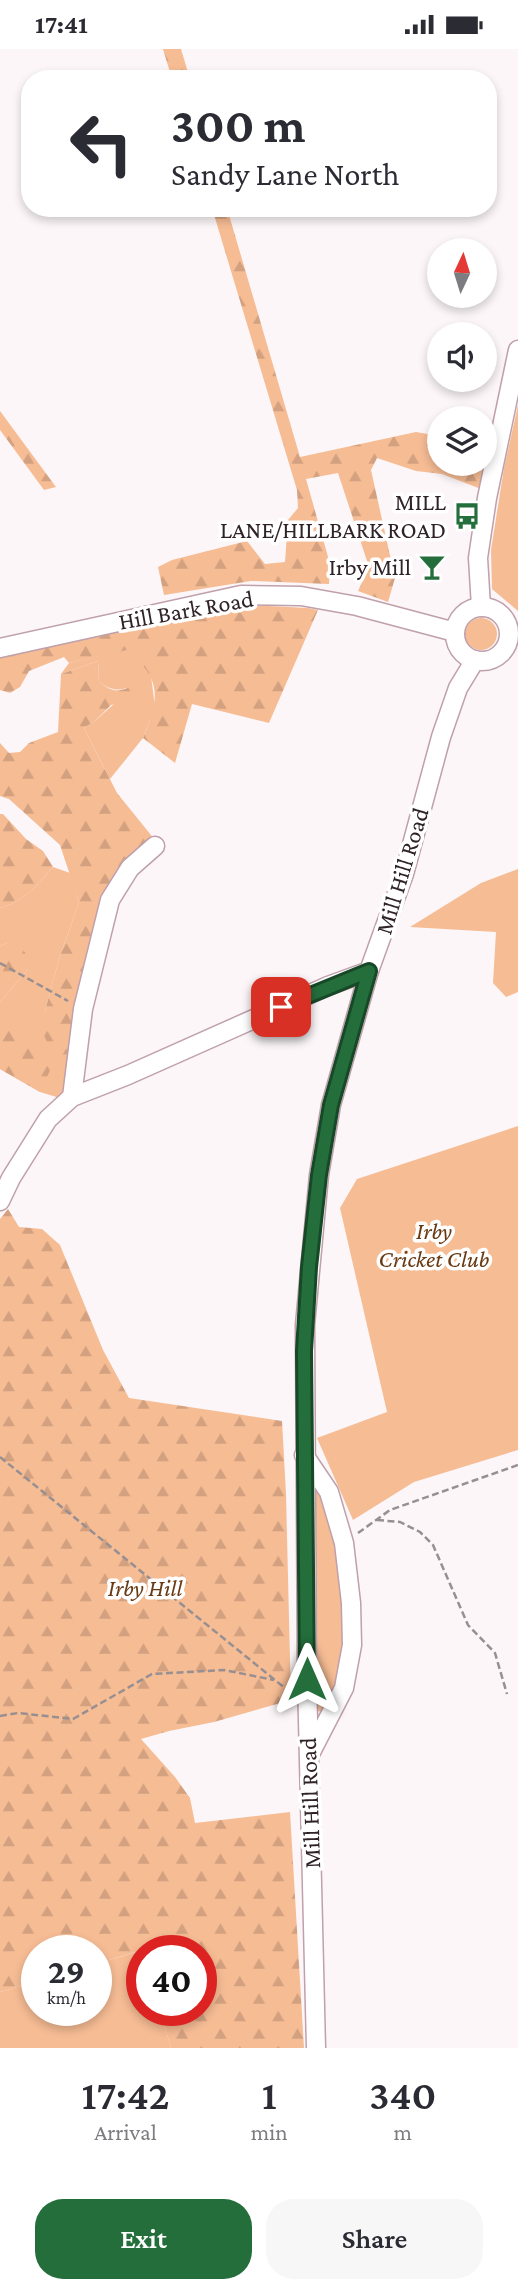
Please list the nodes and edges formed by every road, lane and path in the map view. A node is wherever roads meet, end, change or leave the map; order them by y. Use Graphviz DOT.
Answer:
graph roads {
  1 [pos="518,350"];
  2 [pos="481,607"];
  3 [pos="455,632"];
  4 [pos="514,640"];
  5 [pos="0,648"];
  6 [pos="475,660"];
  7 [pos="155,846"];
  8 [pos="0,963"];
  9 [pos="369,971"];
  10 [pos="83,1009"];
  11 [pos="72,1097"];
  12 [pos="0,1201"];
  13 [pos="304,1455"];
  14 [pos="0,1457"];
  15 [pos="518,1465"];
  16 [pos="377,1520"];
  17 [pos="344,1543"];
  18 [pos="276,1680"];
  19 [pos="507,1694"];
  20 [pos="307,1706"];
  21 [pos="0,1716"];
  22 [pos="308,1757"];
  23 [pos="316,2048"];
  1 -- 2 [label="street"];
  2 -- 3 [label="street"];
  2 -- 4 [label="street"];
  3 -- 5 [label="street, Hill Bark Road"];
  3 -- 6 [label="street"];
  4 -- 6 [label="street"];
  6 -- 9 [label="street, Mill Hill Road"];
  7 -- 10 [label="street"];
  8 -- 10 [label="path"];
  9 -- 11 [label="street"];
  9 -- 13 [label="street, Mill Hill Road"];
  10 -- 11 [label="street"];
  11 -- 12 [label="street"];
  13 -- 17 [label="street"];
  13 -- 20 [label="street, Mill Hill Road"];
  14 -- 18 [label="path"];
  15 -- 16 [label="path"];
  16 -- 17 [label="path"];
  16 -- 19 [label="path"];
  17 -- 22 [label="street"];
  18 -- 20 [label="path"];
  18 -- 21 [label="path"];
  20 -- 22 [label="street, Mill Hill Road"];
  22 -- 23 [label="street, Mill Hill Road"];
}
